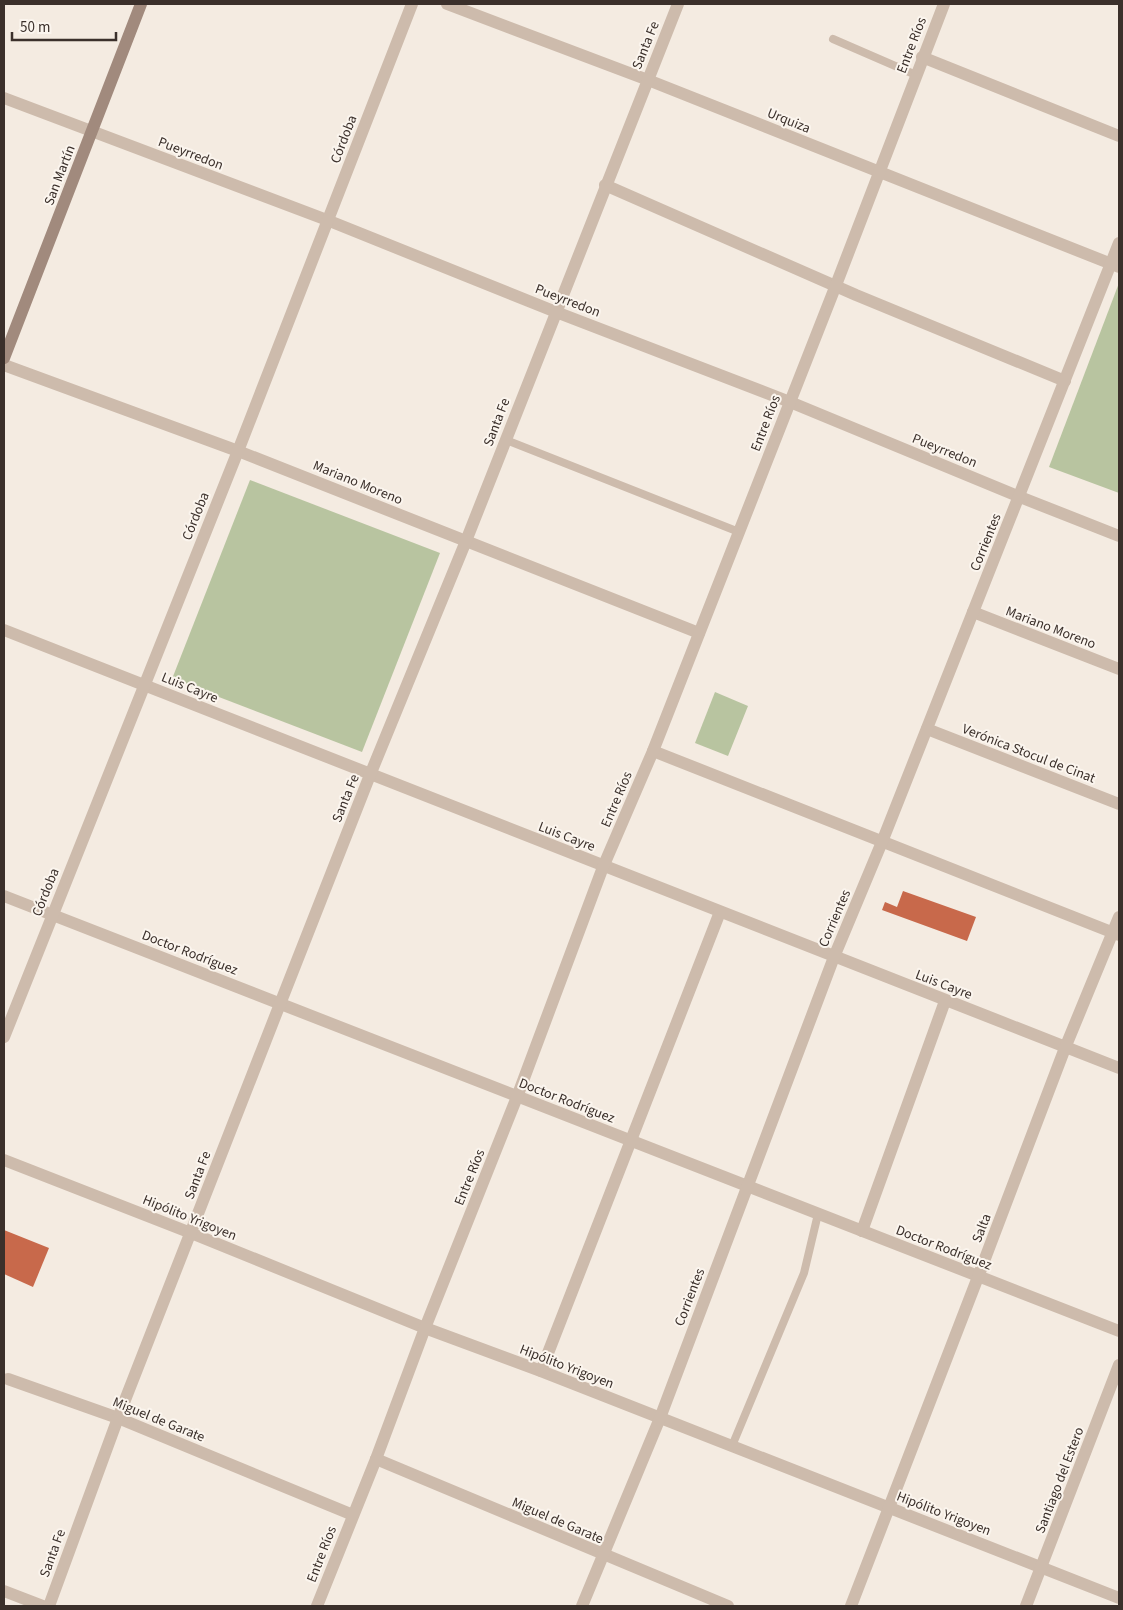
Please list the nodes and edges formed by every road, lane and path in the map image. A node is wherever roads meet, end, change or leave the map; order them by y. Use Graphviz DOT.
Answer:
graph roads {
  1 [pos="141,4"];
  2 [pos="412,4"];
  3 [pos="446,4"];
  4 [pos="678,4"];
  5 [pos="944,4"];
  6 [pos="833,39"];
  7 [pos="922,57"];
  8 [pos="916,75"];
  9 [pos="648,80"];
  10 [pos="4,98"];
  11 [pos="92,132"];
  12 [pos="1119,136"];
  13 [pos="878,172"];
  14 [pos="605,185"];
  15 [pos="327,220"];
  16 [pos="1119,244"];
  17 [pos="1115,266"];
  18 [pos="836,285"];
  19 [pos="556,312"];
  20 [pos="4,358"];
  21 [pos="4,365"];
  22 [pos="1065,381"];
  23 [pos="790,402"];
  24 [pos="506,440"];
  25 [pos="238,451"];
  26 [pos="1020,497"];
  27 [pos="739,532"];
  28 [pos="1119,536"];
  29 [pos="466,541"];
  30 [pos="973,612"];
  31 [pos="4,630"];
  32 [pos="699,633"];
  33 [pos="1119,669"];
  34 [pos="143,685"];
  35 [pos="927,729"];
  36 [pos="653,750"];
  37 [pos="370,775"];
  38 [pos="1119,804"];
  39 [pos="882,842"];
  40 [pos="603,867"];
  41 [pos="4,896"];
  42 [pos="720,912"];
  43 [pos="52,914"];
  44 [pos="1119,917"];
  45 [pos="1116,934"];
  46 [pos="834,957"];
  47 [pos="945,1001"];
  48 [pos="280,1004"];
  49 [pos="4,1037"];
  50 [pos="1065,1048"];
  51 [pos="1119,1068"];
  52 [pos="517,1097"];
  53 [pos="630,1140"];
  54 [pos="4,1160"];
  55 [pos="747,1186"];
  56 [pos="818,1214"];
  57 [pos="862,1231"];
  58 [pos="191,1233"];
  59 [pos="978,1277"];
  60 [pos="424,1328"];
  61 [pos="1119,1331"];
  62 [pos="1119,1365"];
  63 [pos="540,1371"];
  64 [pos="8,1379"];
  65 [pos="118,1418"];
  66 [pos="660,1418"];
  67 [pos="732,1446"];
  68 [pos="376,1459"];
  69 [pos="889,1509"];
  70 [pos="352,1514"];
  71 [pos="603,1555"];
  72 [pos="1042,1567"];
  73 [pos="4,1591"];
  74 [pos="1119,1598"];
  75 [pos="43,1606"];
  76 [pos="49,1606"];
  77 [pos="317,1606"];
  78 [pos="582,1606"];
  79 [pos="728,1606"];
  80 [pos="851,1606"];
  81 [pos="1026,1606"];
  1 -- 11 [label="street, San Martín"];
  2 -- 15 [label="street, Córdoba"];
  3 -- 9 [label="street, Urquiza"];
  4 -- 9 [label="street, Santa Fe"];
  5 -- 7 [label="street, Entre Ríos"];
  6 -- 8 [label="lane"];
  7 -- 8 [label="street, Entre Ríos"];
  7 -- 12 [label="street"];
  8 -- 13 [label="street, Entre Ríos"];
  9 -- 13 [label="street, Urquiza"];
  9 -- 14 [label="street, Santa Fe"];
  10 -- 11 [label="street, Pueyrredon"];
  11 -- 15 [label="street, Pueyrredon"];
  11 -- 20 [label="street, San Martín"];
  13 -- 17 [label="street, Urquiza"];
  13 -- 18 [label="street, Entre Ríos"];
  14 -- 18 [label="street"];
  14 -- 19 [label="street, Santa Fe"];
  15 -- 19 [label="street, Pueyrredon"];
  15 -- 25 [label="street, Córdoba"];
  16 -- 17 [label="street, Corrientes"];
  17 -- 22 [label="street, Corrientes"];
  18 -- 22 [label="street"];
  18 -- 23 [label="street, Entre Ríos"];
  19 -- 23 [label="street, Pueyrredon"];
  19 -- 24 [label="street, Santa Fe"];
  21 -- 25 [label="street, Mariano Moreno"];
  22 -- 26 [label="street, Corrientes"];
  23 -- 26 [label="street, Pueyrredon"];
  23 -- 27 [label="street, Entre Ríos"];
  24 -- 27 [label="lane"];
  24 -- 29 [label="street, Santa Fe"];
  25 -- 29 [label="street, Mariano Moreno"];
  25 -- 34 [label="street, Córdoba"];
  26 -- 28 [label="street, Pueyrredon"];
  26 -- 30 [label="street, Corrientes"];
  27 -- 32 [label="street, Entre Ríos"];
  29 -- 32 [label="street, Mariano Moreno"];
  29 -- 37 [label="street, Santa Fe"];
  30 -- 33 [label="street, Mariano Moreno"];
  30 -- 35 [label="street, Corrientes"];
  31 -- 34 [label="street, Luis Cayre"];
  32 -- 36 [label="street, Entre Ríos"];
  34 -- 37 [label="street, Luis Cayre"];
  34 -- 43 [label="street, Córdoba"];
  35 -- 38 [label="street, Verónica Stocul de Cinat"];
  35 -- 39 [label="street, Corrientes"];
  36 -- 39 [label="street"];
  36 -- 40 [label="street, Entre Ríos"];
  37 -- 40 [label="street, Luis Cayre"];
  37 -- 48 [label="street, Santa Fe"];
  39 -- 45 [label="street"];
  39 -- 46 [label="street, Corrientes"];
  40 -- 42 [label="street, Luis Cayre"];
  40 -- 52 [label="street, Entre Ríos"];
  41 -- 43 [label="street, Doctor Rodríguez"];
  42 -- 46 [label="street, Luis Cayre"];
  42 -- 53 [label="street"];
  43 -- 48 [label="street, Doctor Rodríguez"];
  43 -- 49 [label="street, Córdoba"];
  44 -- 45 [label="street, Salta"];
  45 -- 50 [label="street, Salta"];
  46 -- 47 [label="street, Luis Cayre"];
  46 -- 55 [label="street, Corrientes"];
  47 -- 50 [label="street, Luis Cayre"];
  47 -- 57 [label="street"];
  48 -- 52 [label="street, Doctor Rodríguez"];
  48 -- 58 [label="street, Santa Fe"];
  50 -- 51 [label="street, Luis Cayre"];
  50 -- 59 [label="street, Salta"];
  52 -- 53 [label="street, Doctor Rodríguez"];
  52 -- 60 [label="street, Entre Ríos"];
  53 -- 55 [label="street, Doctor Rodríguez"];
  53 -- 63 [label="street"];
  54 -- 58 [label="street, Hipólito Yrigoyen"];
  55 -- 56 [label="street, Doctor Rodríguez"];
  55 -- 66 [label="street, Corrientes"];
  56 -- 57 [label="street, Doctor Rodríguez"];
  56 -- 67 [label="lane"];
  57 -- 59 [label="street, Doctor Rodríguez"];
  58 -- 60 [label="street, Hipólito Yrigoyen"];
  58 -- 65 [label="street, Santa Fe"];
  59 -- 61 [label="street, Doctor Rodríguez"];
  59 -- 69 [label="street, Salta"];
  60 -- 63 [label="street, Hipólito Yrigoyen"];
  60 -- 68 [label="street, Entre Ríos"];
  62 -- 72 [label="street, Santiago del Estero"];
  63 -- 66 [label="street, Hipólito Yrigoyen"];
  64 -- 65 [label="street, Miguel de Garate"];
  65 -- 70 [label="street, Miguel de Garate"];
  65 -- 76 [label="street, Santa Fe"];
  66 -- 67 [label="street, Hipólito Yrigoyen"];
  66 -- 71 [label="street, Corrientes"];
  67 -- 69 [label="street, Hipólito Yrigoyen"];
  68 -- 70 [label="street, Entre Ríos"];
  68 -- 71 [label="street, Miguel de Garate"];
  69 -- 72 [label="street, Hipólito Yrigoyen"];
  69 -- 80 [label="street, Salta"];
  70 -- 77 [label="street, Entre Ríos"];
  71 -- 78 [label="street, Corrientes"];
  71 -- 79 [label="street, Miguel de Garate"];
  72 -- 74 [label="street, Hipólito Yrigoyen"];
  72 -- 81 [label="street, Santiago del Estero"];
  73 -- 75 [label="street"];
}
